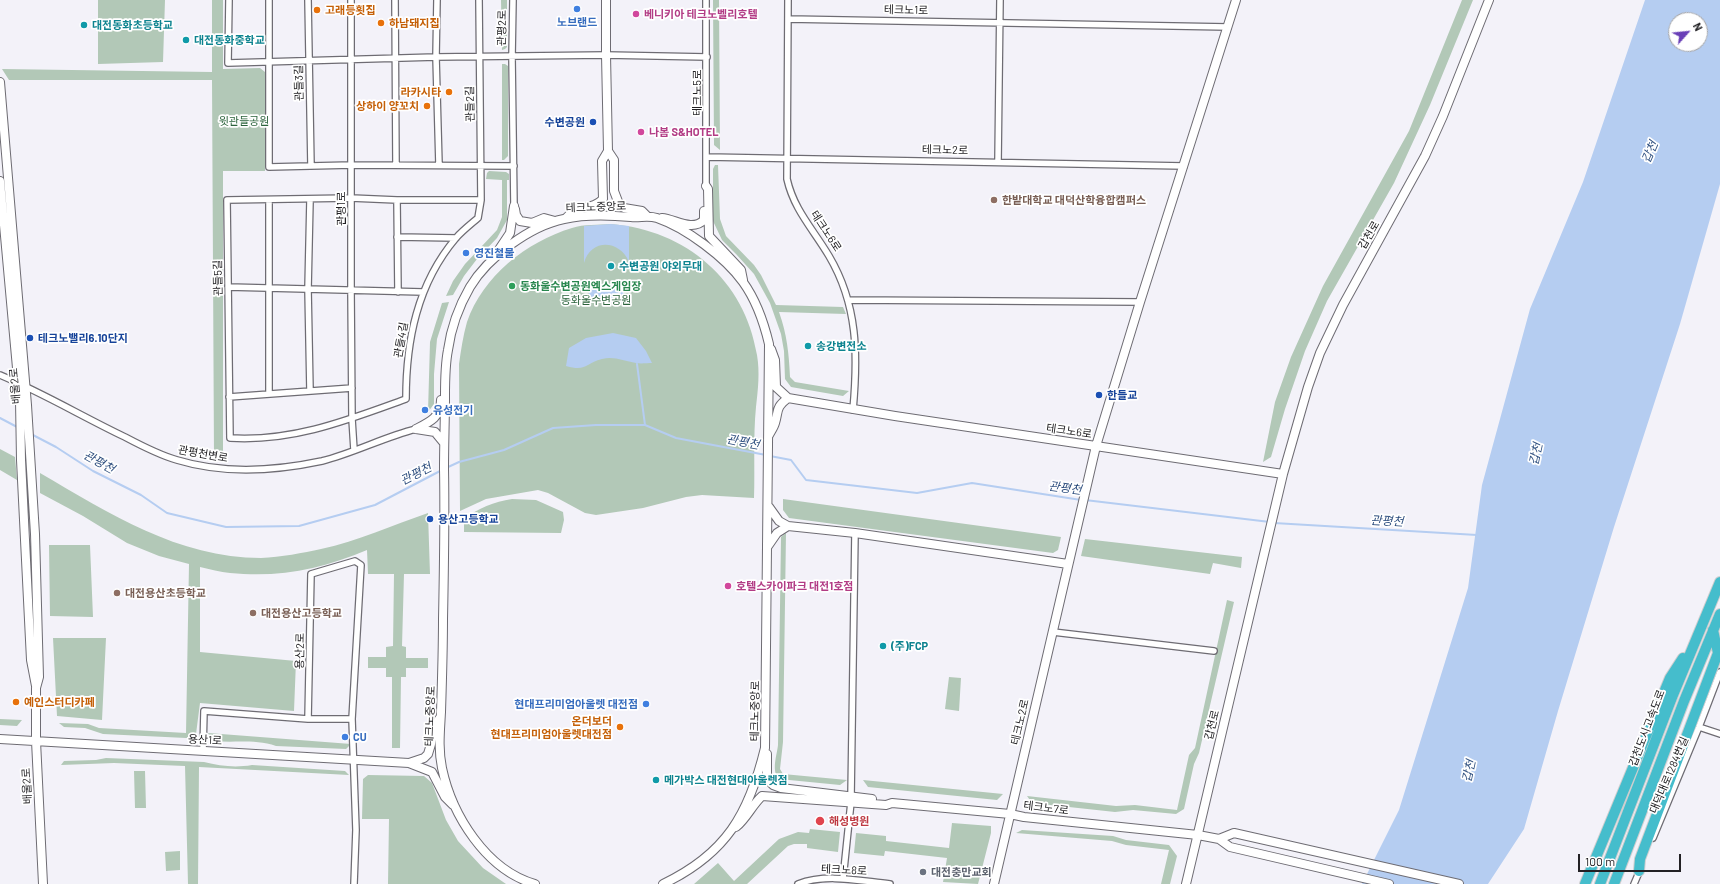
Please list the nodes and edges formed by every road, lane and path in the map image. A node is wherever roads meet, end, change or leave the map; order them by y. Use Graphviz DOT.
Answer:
graph roads {
  1 [pos="229,0"];
  2 [pos="268,0"];
  3 [pos="308,0"];
  4 [pos="351,0"];
  5 [pos="395,0"];
  6 [pos="437,0"];
  7 [pos="479,0"];
  8 [pos="513,0"];
  9 [pos="606,0"];
  10 [pos="706,0"];
  11 [pos="788,0"];
  12 [pos="1000,0"];
  13 [pos="1236,0"];
  14 [pos="1489,0"];
  15 [pos="788,19"];
  16 [pos="1000,22"];
  17 [pos="1228,27"];
  18 [pos="606,55"];
  19 [pos="436,57"];
  20 [pos="512,57"];
  21 [pos="706,57"];
  22 [pos="395,58"];
  23 [pos="479,58"];
  24 [pos="351,60"];
  25 [pos="308,61"];
  26 [pos="270,62"];
  27 [pos="0,82"];
  28 [pos="608,151"];
  29 [pos="707,157"];
  30 [pos="787,158"];
  31 [pos="998,162"];
  32 [pos="352,165"];
  33 [pos="396,165"];
  34 [pos="439,165"];
  35 [pos="311,166"];
  36 [pos="481,166"];
  37 [pos="514,166"];
  38 [pos="1184,166"];
  39 [pos="0,181"];
  40 [pos="706,186"];
  41 [pos="351,198"];
  42 [pos="269,200"];
  43 [pos="310,200"];
  44 [pos="397,200"];
  45 [pos="480,200"];
  46 [pos="514,206"];
  47 [pos="647,216"];
  48 [pos="566,218"];
  49 [pos="658,218"];
  50 [pos="555,221"];
  51 [pos="397,237"];
  52 [pos="456,238"];
  53 [pos="489,264"];
  54 [pos="744,284"];
  55 [pos="228,287"];
  56 [pos="268,288"];
  57 [pos="308,289"];
  58 [pos="351,291"];
  59 [pos="398,292"];
  60 [pos="422,292"];
  61 [pos="849,300"];
  62 [pos="1140,302"];
  63 [pos="769,344"];
  64 [pos="0,375"];
  65 [pos="22,384"];
  66 [pos="352,388"];
  67 [pos="310,391"];
  68 [pos="269,394"];
  69 [pos="445,394"];
  70 [pos="229,397"];
  71 [pos="788,398"];
  72 [pos="24,403"];
  73 [pos="853,410"];
  74 [pos="352,419"];
  75 [pos="416,429"];
  76 [pos="442,434"];
  77 [pos="768,437"];
  78 [pos="1096,446"];
  79 [pos="354,450"];
  80 [pos="1282,474"];
  81 [pos="769,506"];
  82 [pos="788,526"];
  83 [pos="855,533"];
  84 [pos="768,546"];
  85 [pos="1068,564"];
  86 [pos="1720,582"];
  87 [pos="1720,614"];
  88 [pos="1714,630"];
  89 [pos="1053,632"];
  90 [pos="1698,636"];
  91 [pos="1214,651"];
  92 [pos="1720,672"];
  93 [pos="36,688"];
  94 [pos="441,716"];
  95 [pos="308,719"];
  96 [pos="352,719"];
  97 [pos="1699,727"];
  98 [pos="1720,734"];
  99 [pos="0,739"];
  100 [pos="36,741"];
  101 [pos="765,748"];
  102 [pos="203,751"];
  103 [pos="354,760"];
  104 [pos="409,763"];
  105 [pos="851,799"];
  106 [pos="455,807"];
  107 [pos="1010,814"];
  108 [pos="733,830"];
  109 [pos="1198,835"];
  110 [pos="1219,839"];
  111 [pos="1639,871"];
  112 [pos="843,879"];
  113 [pos="43,884"];
  114 [pos="354,884"];
  115 [pos="535,884"];
  116 [pos="663,884"];
  117 [pos="798,884"];
  118 [pos="890,884"];
  119 [pos="994,884"];
  120 [pos="1186,884"];
  121 [pos="1389,884"];
  122 [pos="1459,884"];
  123 [pos="1585,884"];
  124 [pos="1600,884"];
  125 [pos="1614,884"];
  126 [pos="1634,884"];
  1 -- 26 [label="street"];
  2 -- 26 [label="street"];
  3 -- 25 [label="street, 관들3길"];
  4 -- 24 [label="street, 관평1로"];
  5 -- 22 [label="street"];
  6 -- 19 [label="street"];
  7 -- 23 [label="street, 관들2길"];
  8 -- 20 [label="street, 관평2로"];
  9 -- 18 [label="main road"];
  10 -- 21 [label="street, 테크노5로"];
  11 -- 15 [label="street"];
  12 -- 16 [label="street"];
  13 -- 17 [label="main road, 테크노2로"];
  14 -- 80 [label="main road, 갑천로"];
  15 -- 16 [label="street, 테크노1로"];
  15 -- 30 [label="street"];
  16 -- 17 [label="street, 테크노1로"];
  16 -- 31 [label="street"];
  17 -- 38 [label="main road, 테크노2로"];
  18 -- 20 [label="street"];
  18 -- 21 [label="street"];
  18 -- 28 [label="main road"];
  19 -- 22 [label="street"];
  19 -- 23 [label="street"];
  19 -- 34 [label="street"];
  20 -- 23 [label="street"];
  20 -- 37 [label="street"];
  21 -- 29 [label="street, 테크노5로"];
  22 -- 24 [label="street"];
  22 -- 33 [label="street"];
  23 -- 36 [label="street, 관들2길"];
  24 -- 25 [label="street"];
  24 -- 32 [label="street, 관평1로"];
  25 -- 26 [label="street"];
  25 -- 35 [label="street, 관들3길"];
  26 -- 35 [label="street"];
  27 -- 65 [label="main road, 배울2로"];
  28 -- 47 [label="main road"];
  28 -- 48 [label="main road"];
  29 -- 30 [label="street, 테크노2로"];
  29 -- 40 [label="street, 테크노5로"];
  30 -- 31 [label="street, 테크노2로"];
  30 -- 61 [label="street, 테크노6로"];
  31 -- 38 [label="street, 테크노2로"];
  32 -- 33 [label="street"];
  32 -- 35 [label="street"];
  32 -- 41 [label="street, 관평1로"];
  33 -- 34 [label="street"];
  34 -- 36 [label="street"];
  36 -- 37 [label="street"];
  36 -- 45 [label="street, 관들2길"];
  37 -- 46 [label="street"];
  38 -- 62 [label="main road, 테크노2로"];
  39 -- 65 [label="main road, 배울2로"];
  40 -- 49 [label="main road"];
  40 -- 54 [label="main road"];
  41 -- 43 [label="street, 관들5길"];
  41 -- 44 [label="street"];
  41 -- 58 [label="street, 관평1로"];
  42 -- 43 [label="street, 관들5길"];
  42 -- 55 [label="street, 관들5길"];
  42 -- 56 [label="street"];
  43 -- 57 [label="street"];
  44 -- 45 [label="street"];
  44 -- 51 [label="street"];
  45 -- 52 [label="street, 관들4길"];
  46 -- 50 [label="main road"];
  46 -- 53 [label="main road"];
  47 -- 48 [label="main road, 테크노중앙로"];
  47 -- 49 [label="main road, 테크노중앙로"];
  48 -- 50 [label="main road, 테크노중앙로"];
  49 -- 54 [label="main road, 테크노중앙로"];
  50 -- 53 [label="main road, 테크노중앙로"];
  51 -- 52 [label="street"];
  51 -- 59 [label="street"];
  52 -- 60 [label="street, 관들4길"];
  53 -- 69 [label="main road, 테크노중앙로"];
  54 -- 63 [label="main road, 테크노중앙로"];
  55 -- 56 [label="street"];
  55 -- 70 [label="street, 관들5길"];
  56 -- 57 [label="street"];
  56 -- 68 [label="street"];
  57 -- 58 [label="street"];
  57 -- 67 [label="street"];
  58 -- 59 [label="street"];
  58 -- 66 [label="street, 관평1로"];
  59 -- 60 [label="street"];
  60 -- 74 [label="street, 관들4길"];
  61 -- 62 [label="street"];
  61 -- 73 [label="street, 테크노6로"];
  62 -- 78 [label="main road, 테크노2로"];
  63 -- 71 [label="main road"];
  63 -- 77 [label="main road, 테크노중앙로"];
  64 -- 65 [label="street, 관평천변로"];
  65 -- 72 [label="main road, 배울2로"];
  65 -- 79 [label="street, 관평천변로"];
  66 -- 67 [label="street"];
  66 -- 74 [label="street, 관평1로"];
  67 -- 68 [label="street"];
  68 -- 70 [label="street"];
  69 -- 75 [label="main road"];
  69 -- 76 [label="main road, 테크노중앙로"];
  70 -- 74 [label="street, 관들5길"];
  71 -- 73 [label="main road, 테크노6로"];
  71 -- 77 [label="main road"];
  72 -- 93 [label="main road, 배울2로"];
  72 -- 93 [label="main road, 배울2로"];
  73 -- 78 [label="main road, 테크노6로"];
  74 -- 79 [label="street, 관평1로"];
  75 -- 76 [label="main road"];
  75 -- 79 [label="street, 관평천변로"];
  76 -- 94 [label="main road, 테크노중앙로"];
  77 -- 81 [label="main road, 테크노중앙로"];
  78 -- 80 [label="main road, 테크노6로"];
  78 -- 85 [label="main road, 테크노2로"];
  80 -- 109 [label="main road, 갑천로"];
  81 -- 82 [label="main road"];
  81 -- 84 [label="main road, 테크노중앙로"];
  82 -- 83 [label="main road"];
  82 -- 84 [label="main road"];
  83 -- 85 [label="main road"];
  83 -- 105 [label="street"];
  84 -- 101 [label="main road, 테크노중앙로"];
  85 -- 89 [label="main road, 테크노2로"];
  86 -- 90 [label="highway, 갑천도시고속도로"];
  87 -- 88 [label="highway"];
  88 -- 111 [label="highway"];
  88 -- 125 [label="highway"];
  89 -- 91 [label="street"];
  89 -- 107 [label="main road, 테크노2로"];
  90 -- 123 [label="highway"];
  90 -- 124 [label="highway, 갑천도시고속도로"];
  92 -- 97 [label="street, 대덕대로1284번길"];
  93 -- 100 [label="main road, 배울2로"];
  94 -- 104 [label="main road"];
  94 -- 106 [label="main road, 테크노중앙로"];
  95 -- 96 [label="street"];
  95 -- 96 [label="street, 용산2로"];
  95 -- 102 [label="street"];
  96 -- 103 [label="street, 용산2로"];
  97 -- 98 [label="street"];
  97 -- 111 [label="street, 대덕대로1284번길"];
  99 -- 100 [label="main road, 용산1로"];
  100 -- 102 [label="main road, 용산1로"];
  100 -- 113 [label="main road, 배울2로"];
  101 -- 105 [label="main road, 테크노7로"];
  101 -- 108 [label="main road, 테크노중앙로"];
  102 -- 103 [label="main road, 용산1로"];
  103 -- 104 [label="main road, 용산1로"];
  103 -- 114 [label="street, 용산2로"];
  104 -- 106 [label="main road"];
  105 -- 107 [label="main road, 테크노7로"];
  105 -- 108 [label="main road, 테크노7로"];
  105 -- 112 [label="street"];
  106 -- 115 [label="main road, 테크노중앙로"];
  107 -- 109 [label="main road, 테크노7로"];
  107 -- 119 [label="main road, 테크노2로"];
  108 -- 116 [label="main road, 테크노중앙로"];
  109 -- 110 [label="main road, 테크노7로"];
  109 -- 120 [label="main road, 갑천로"];
  110 -- 121 [label="main road"];
  110 -- 122 [label="main road"];
  111 -- 126 [label="street, 대덕대로1284번길"];
  112 -- 117 [label="street, 테크노8로"];
  112 -- 118 [label="street, 테크노8로"];
}
